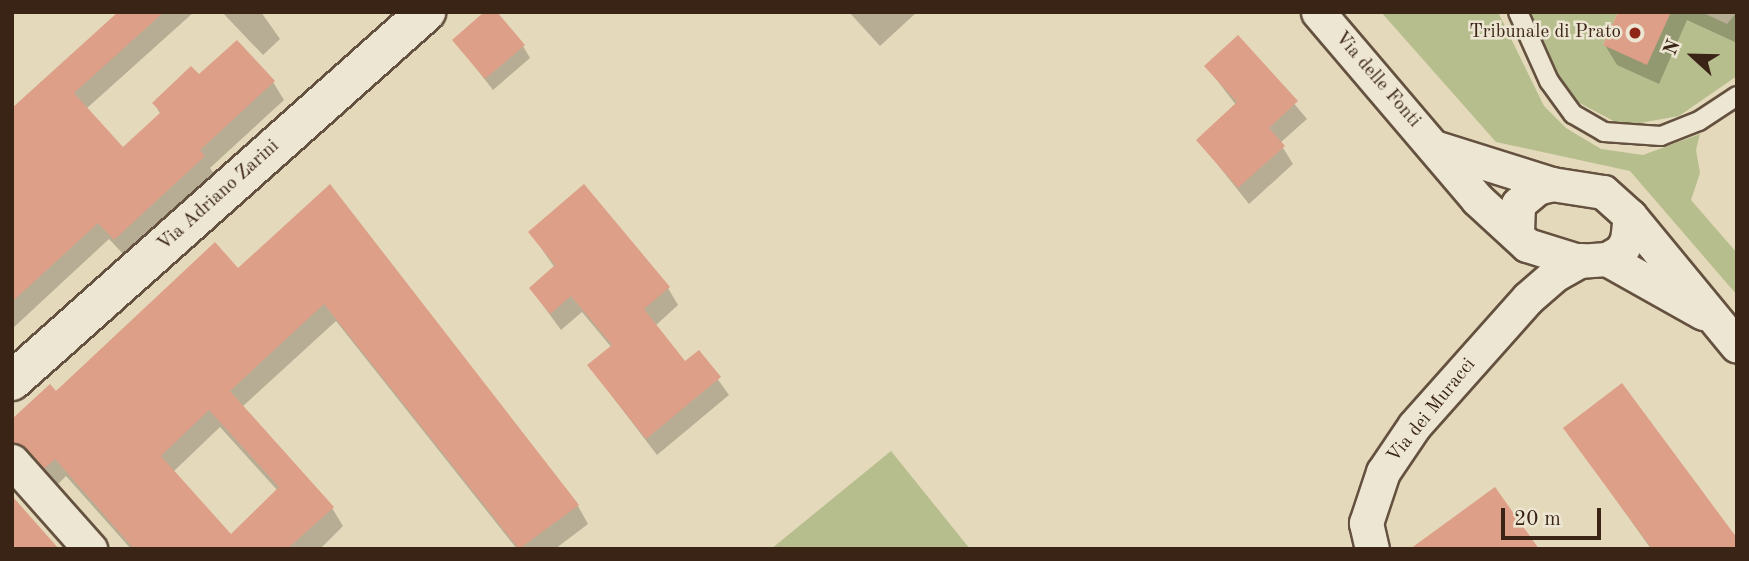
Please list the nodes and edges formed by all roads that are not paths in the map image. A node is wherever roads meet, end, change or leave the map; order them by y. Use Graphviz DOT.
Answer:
graph roads {
  1 [pos="426,12"];
  2 [pos="1318,12"];
  3 [pos="1518,12"];
  4 [pos="1737,96"];
  5 [pos="1437,148"];
  6 [pos="1552,184"];
  7 [pos="1630,215"];
  8 [pos="1519,236"];
  9 [pos="1594,260"];
  10 [pos="1712,317"];
  11 [pos="1506,321"];
  12 [pos="1737,346"];
  13 [pos="12,380"];
  14 [pos="12,461"];
  15 [pos="90,549"];
  16 [pos="1372,549"];
  1 -- 13 [label="street, Via Adriano Zarini"];
  2 -- 5 [label="street, Via delle Fonti"];
  3 -- 4 [label="lane"];
  5 -- 6 [label="street, Via delle Fonti"];
  5 -- 8 [label="street, Via delle Fonti"];
  6 -- 7 [label="street, Via delle Fonti"];
  6 -- 8 [label="street"];
  7 -- 9 [label="street"];
  7 -- 10 [label="street, Via delle Fonti"];
  8 -- 9 [label="street, Via delle Fonti"];
  8 -- 11 [label="street, Via dei Muracci"];
  9 -- 10 [label="street, Via delle Fonti"];
  9 -- 11 [label="street, Via dei Muracci"];
  10 -- 12 [label="street, Via delle Fonti"];
  11 -- 16 [label="street, Via dei Muracci"];
  14 -- 15 [label="street"];
}
